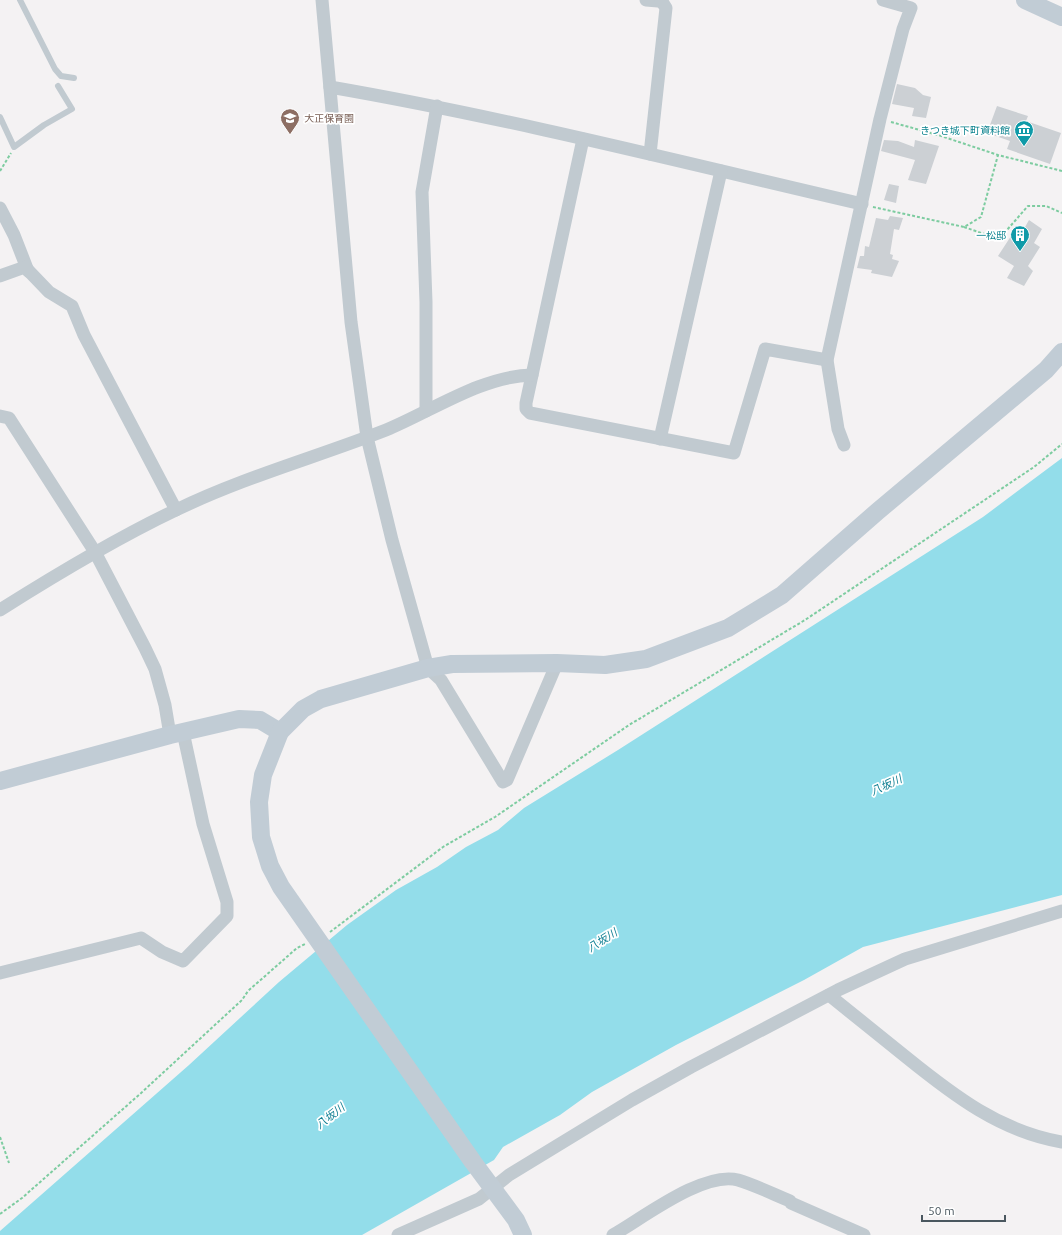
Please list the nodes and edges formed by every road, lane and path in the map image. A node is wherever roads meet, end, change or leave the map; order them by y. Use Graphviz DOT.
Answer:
graph roads {
  1 [pos="20,0"];
  2 [pos="322,0"];
  3 [pos="646,0"];
  4 [pos="661,0"];
  5 [pos="883,0"];
  6 [pos="1025,0"];
  7 [pos="1062,17"];
  8 [pos="74,78"];
  9 [pos="58,86"];
  10 [pos="330,87"];
  11 [pos="437,106"];
  12 [pos="0,117"];
  13 [pos="880,119"];
  14 [pos="583,139"];
  15 [pos="14,147"];
  16 [pos="650,154"];
  17 [pos="998,155"];
  18 [pos="0,171"];
  19 [pos="721,171"];
  20 [pos="1062,171"];
  21 [pos="862,204"];
  22 [pos="0,208"];
  23 [pos="1062,213"];
  24 [pos="964,227"];
  25 [pos="28,271"];
  26 [pos="0,276"];
  27 [pos="1062,352"];
  28 [pos="827,360"];
  29 [pos="532,375"];
  30 [pos="426,411"];
  31 [pos="0,416"];
  32 [pos="367,436"];
  33 [pos="660,439"];
  34 [pos="1062,444"];
  35 [pos="844,445"];
  36 [pos="176,510"];
  37 [pos="95,552"];
  38 [pos="0,610"];
  39 [pos="557,662"];
  40 [pos="428,668"];
  41 [pos="280,732"];
  42 [pos="177,733"];
  43 [pos="0,781"];
  44 [pos="1062,911"];
  45 [pos="318,939"];
  46 [pos="0,973"];
  47 [pos="829,995"];
  48 [pos="0,1137"];
  49 [pos="1062,1142"];
  50 [pos="9,1163"];
  51 [pos="492,1189"];
  52 [pos="0,1214"];
  53 [pos="398,1235"];
  54 [pos="523,1235"];
  55 [pos="613,1235"];
  56 [pos="864,1235"];
  1 -- 8 [label="lane"];
  2 -- 10 [label="street"];
  3 -- 4 [label="street"];
  4 -- 16 [label="street"];
  5 -- 13 [label="street"];
  6 -- 7 [label="street"];
  9 -- 15 [label="lane"];
  10 -- 11 [label="street"];
  10 -- 32 [label="street"];
  11 -- 14 [label="street"];
  11 -- 30 [label="street"];
  12 -- 15 [label="lane"];
  13 -- 17 [label="path"];
  13 -- 21 [label="street"];
  14 -- 16 [label="street"];
  14 -- 29 [label="street"];
  15 -- 18 [label="path"];
  16 -- 19 [label="street"];
  17 -- 20 [label="path"];
  17 -- 24 [label="path"];
  19 -- 21 [label="street"];
  19 -- 33 [label="street"];
  21 -- 24 [label="path"];
  21 -- 28 [label="street"];
  22 -- 25 [label="street"];
  23 -- 24 [label="path"];
  25 -- 26 [label="street"];
  25 -- 36 [label="street"];
  27 -- 39 [label="street"];
  28 -- 33 [label="street"];
  28 -- 35 [label="street"];
  29 -- 30 [label="street"];
  29 -- 33 [label="street"];
  30 -- 32 [label="street"];
  31 -- 37 [label="street"];
  32 -- 36 [label="street"];
  32 -- 40 [label="street"];
  34 -- 45 [label="path"];
  36 -- 37 [label="street"];
  37 -- 38 [label="street"];
  37 -- 42 [label="street"];
  39 -- 40 [label="street"];
  39 -- 40 [label="street"];
  40 -- 41 [label="street"];
  41 -- 42 [label="street"];
  41 -- 45 [label="street"];
  42 -- 43 [label="street"];
  42 -- 46 [label="street"];
  44 -- 47 [label="street"];
  45 -- 51 [label="street"];
  45 -- 52 [label="path"];
  47 -- 49 [label="street"];
  47 -- 51 [label="street"];
  48 -- 50 [label="path"];
  51 -- 53 [label="street"];
  51 -- 54 [label="street"];
  55 -- 56 [label="street"];
}
